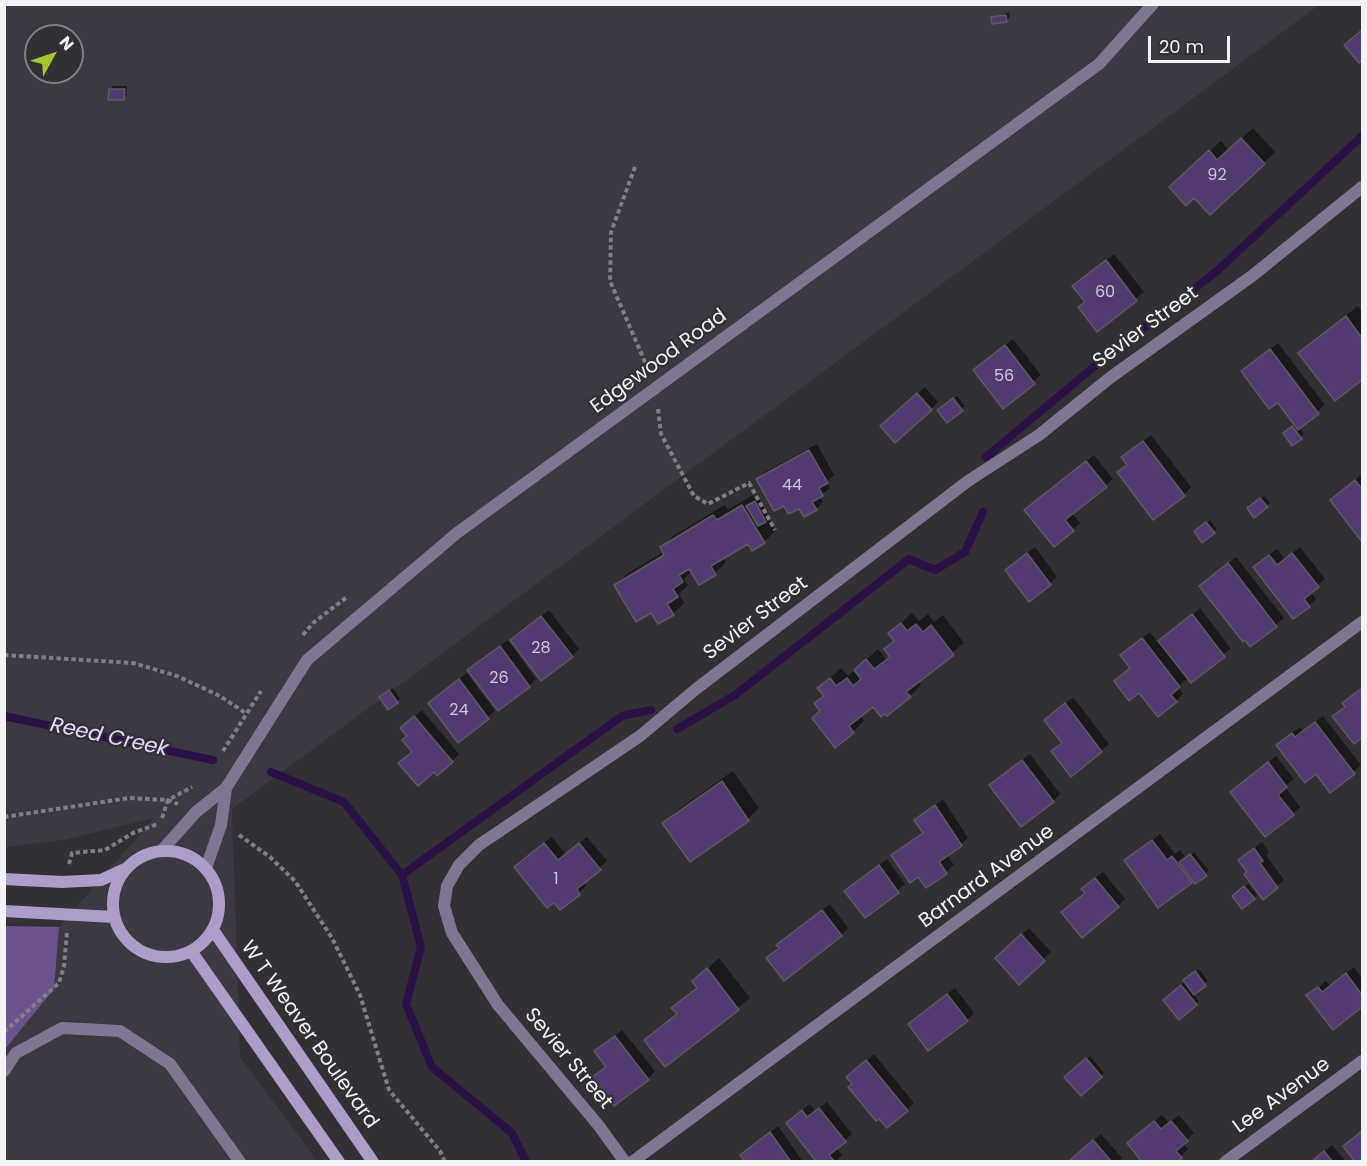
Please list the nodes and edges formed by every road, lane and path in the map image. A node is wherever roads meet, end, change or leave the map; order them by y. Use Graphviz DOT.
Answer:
graph roads {
  1 [pos="1153,4"];
  2 [pos="635,167"];
  3 [pos="1362,187"];
  4 [pos="650,373"];
  5 [pos="661,434"];
  6 [pos="775,530"];
  7 [pos="1362,622"];
  8 [pos="4,655"];
  9 [pos="266,727"];
  10 [pos="226,788"];
  11 [pos="196,812"];
  12 [pos="4,817"];
  13 [pos="221,825"];
  14 [pos="163,849"];
  15 [pos="206,868"];
  16 [pos="125,869"];
  17 [pos="4,879"];
  18 [pos="4,911"];
  19 [pos="114,917"];
  20 [pos="68,923"];
  21 [pos="213,930"];
  22 [pos="191,951"];
  23 [pos="4,1032"];
  24 [pos="1362,1061"];
  25 [pos="4,1071"];
  26 [pos="240,1161"];
  27 [pos="339,1161"];
  28 [pos="373,1161"];
  29 [pos="445,1161"];
  30 [pos="625,1161"];
  31 [pos="632,1161"];
  32 [pos="1225,1161"];
  1 -- 9 [label="street, Edgewood Road"];
  2 -- 4 [label="path"];
  3 -- 30 [label="street, Sevier Street"];
  5 -- 6 [label="path"];
  7 -- 31 [label="street, Barnard Avenue"];
  8 -- 9 [label="path"];
  9 -- 10 [label="street, Edgewood Road"];
  10 -- 11 [label="street, Edgewood Road"];
  10 -- 13 [label="street, Edgewood Road"];
  11 -- 12 [label="path"];
  11 -- 14 [label="street, Edgewood Road"];
  13 -- 15 [label="street, Edgewood Road"];
  13 -- 29 [label="path"];
  14 -- 15 [label="main road"];
  14 -- 16 [label="main road"];
  15 -- 21 [label="main road"];
  16 -- 17 [label="main road"];
  16 -- 19 [label="main road"];
  18 -- 19 [label="main road"];
  19 -- 22 [label="main road"];
  20 -- 23 [label="path"];
  21 -- 22 [label="main road"];
  21 -- 28 [label="main road, W T Weaver Boulevard"];
  22 -- 27 [label="main road"];
  24 -- 32 [label="street, Lee Avenue"];
  25 -- 26 [label="street"];
}
